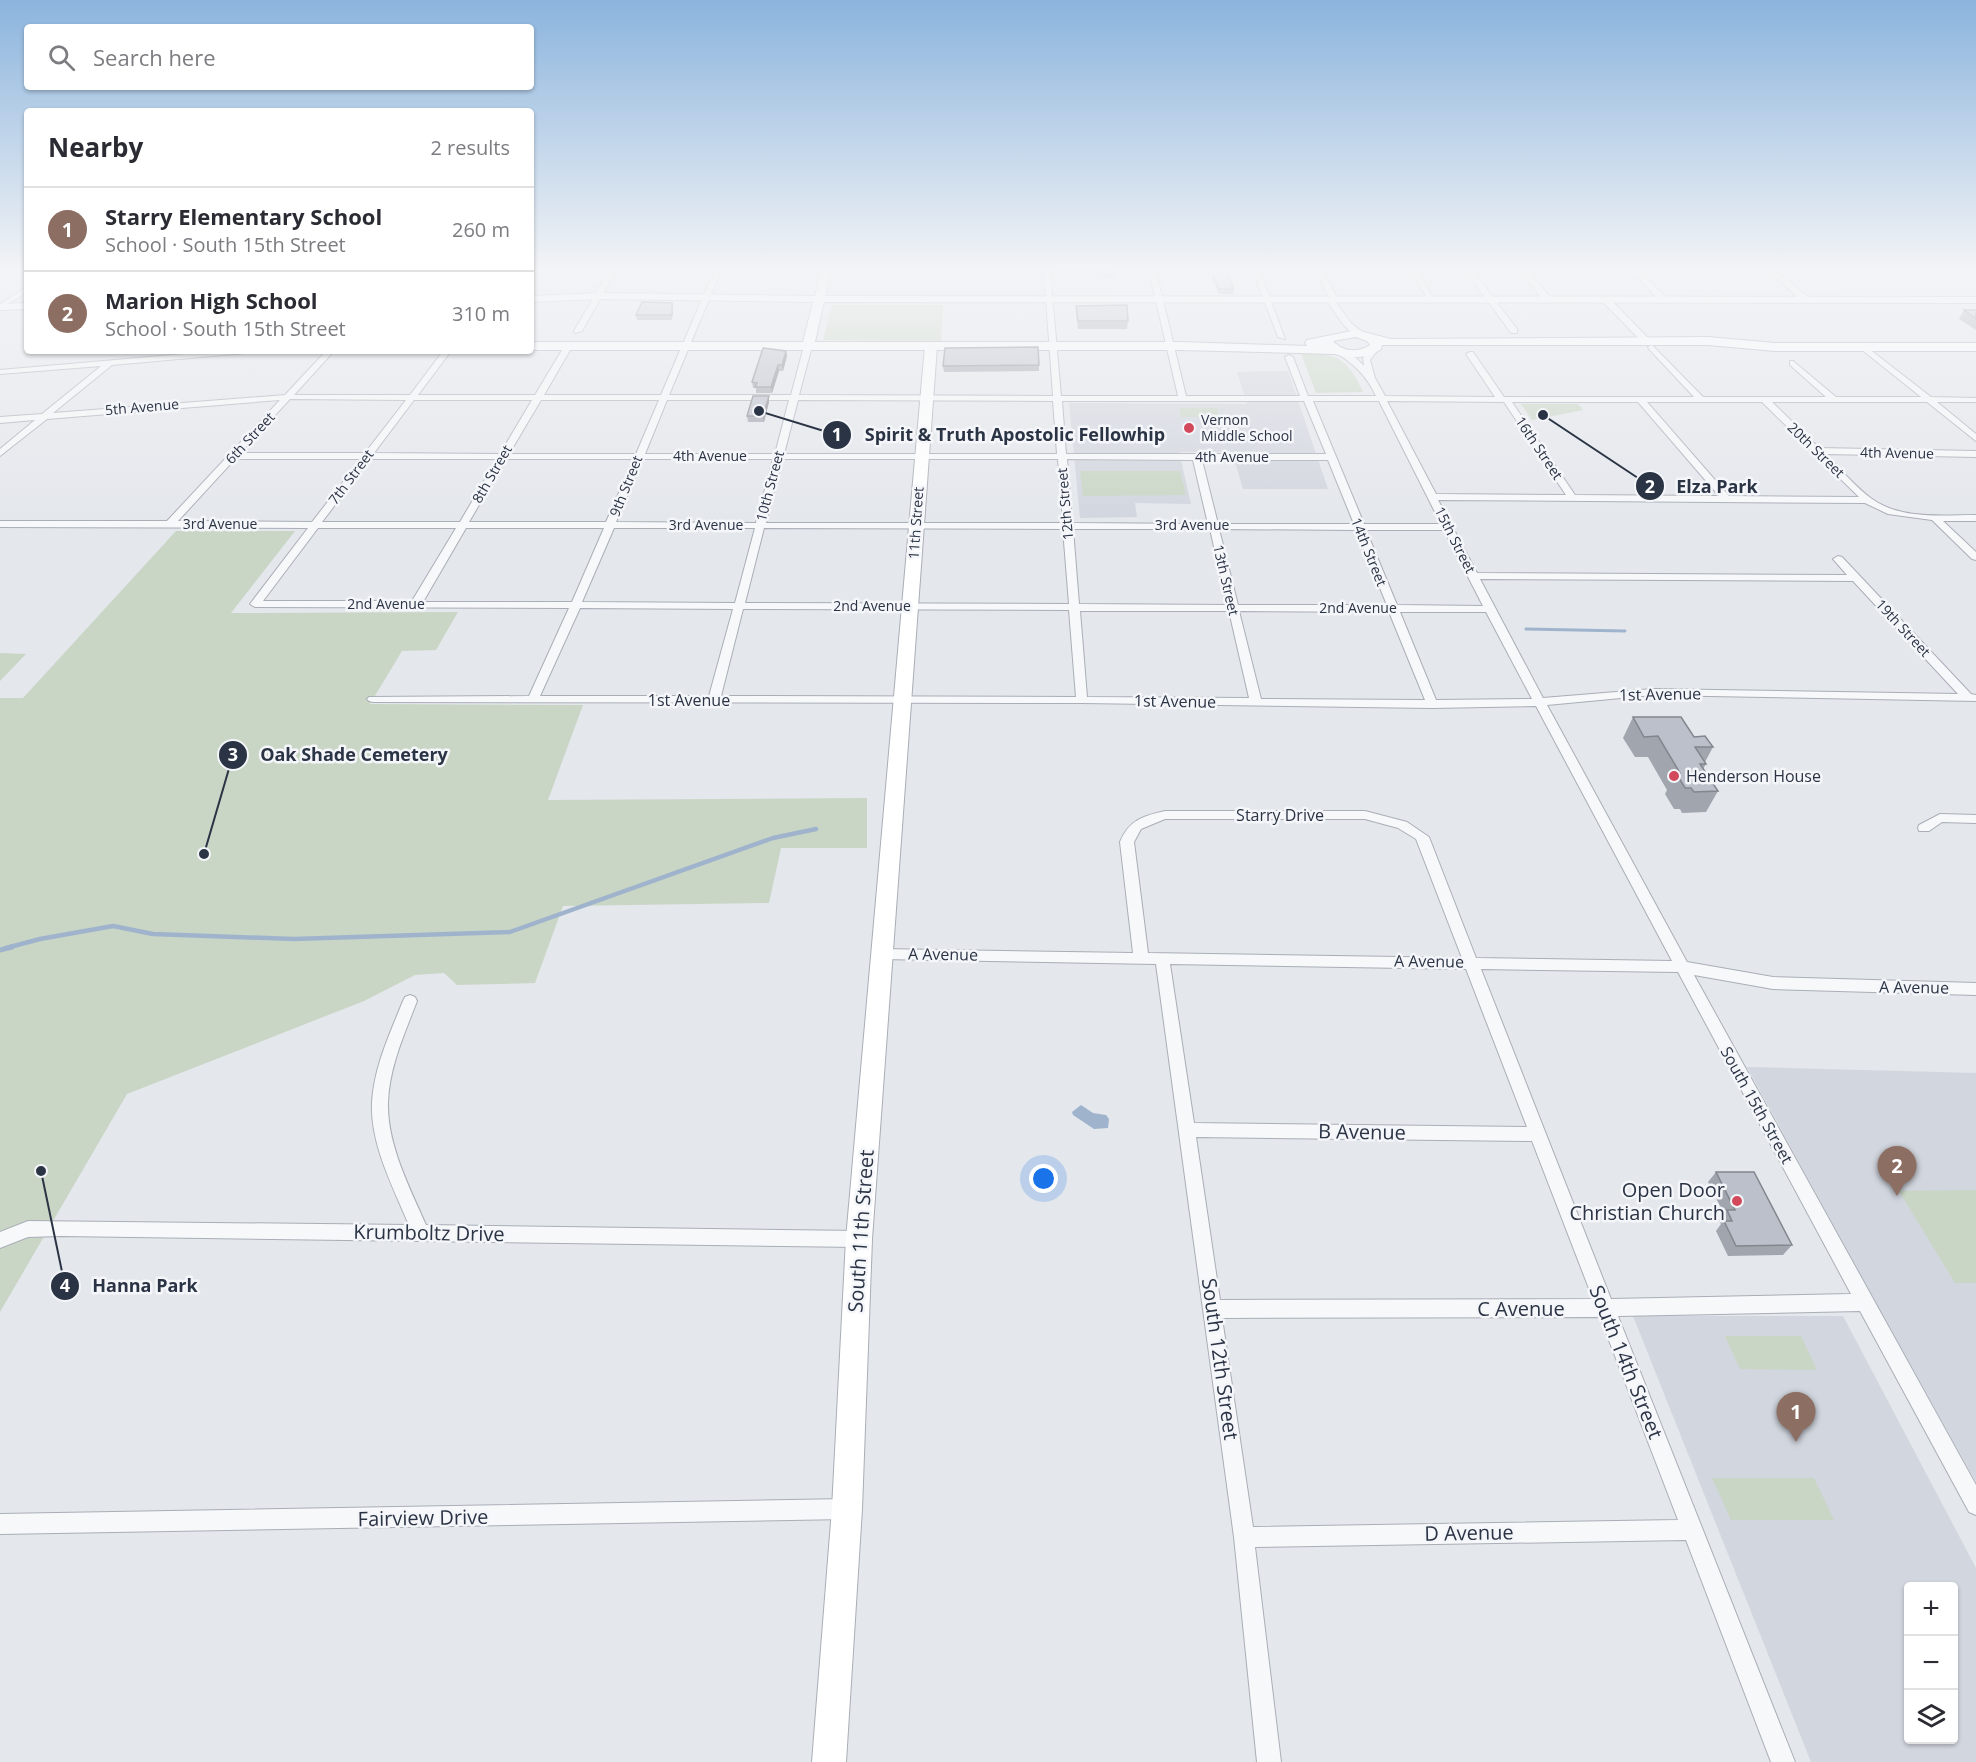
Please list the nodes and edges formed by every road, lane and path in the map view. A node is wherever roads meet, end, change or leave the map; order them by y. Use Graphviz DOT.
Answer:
graph roads {
  1 [pos="564,353"];
  2 [pos="683,353"];
  3 [pos="806,353"];
  4 [pos="930,353"];
  5 [pos="1054,353"];
  6 [pos="1172,353"];
  7 [pos="1342,353"];
  8 [pos="1368,353"];
  9 [pos="1658,353"];
  10 [pos="1872,353"];
  11 [pos="1955,353"];
  12 [pos="209,354"];
  13 [pos="327,354"];
  14 [pos="445,354"];
  15 [pos="1470,354"];
  16 [pos="1976,354"];
  17 [pos="1288,357"];
  18 [pos="109,362"];
  19 [pos="1793,363"];
  20 [pos="0,372"];
  21 [pos="1371,378"];
  22 [pos="287,397"];
  23 [pos="413,397"];
  24 [pos="538,397"];
  25 [pos="664,398"];
  26 [pos="793,398"];
  27 [pos="927,398"];
  28 [pos="1057,399"];
  29 [pos="1183,399"];
  30 [pos="1306,399"];
  31 [pos="1383,399"];
  32 [pos="1504,399"];
  33 [pos="1640,399"];
  34 [pos="1701,399"];
  35 [pos="1764,400"];
  36 [pos="1834,400"];
  37 [pos="1928,400"];
  38 [pos="1976,400"];
  39 [pos="45,416"];
  40 [pos="0,420"];
  41 [pos="1976,438"];
  42 [pos="1818,451"];
  43 [pos="0,453"];
  44 [pos="1976,454"];
  45 [pos="233,456"];
  46 [pos="367,456"];
  47 [pos="502,456"];
  48 [pos="638,456"];
  49 [pos="1061,456"];
  50 [pos="778,457"];
  51 [pos="921,457"];
  52 [pos="1197,457"];
  53 [pos="1331,457"];
  54 [pos="1433,497"];
  55 [pos="1572,497"];
  56 [pos="1726,498"];
  57 [pos="1867,500"];
  58 [pos="1934,517"];
  59 [pos="1976,518"];
  60 [pos="0,524"];
  61 [pos="170,524"];
  62 [pos="315,524"];
  63 [pos="462,525"];
  64 [pos="610,525"];
  65 [pos="760,525"];
  66 [pos="1067,525"];
  67 [pos="1214,525"];
  68 [pos="916,526"];
  69 [pos="1358,526"];
  70 [pos="1448,526"];
  71 [pos="1976,557"];
  72 [pos="1838,559"];
  73 [pos="1473,576"];
  74 [pos="1856,578"];
  75 [pos="255,604"];
  76 [pos="416,604"];
  77 [pos="576,605"];
  78 [pos="739,606"];
  79 [pos="910,606"];
  80 [pos="1074,607"];
  81 [pos="1232,607"];
  82 [pos="1392,608"];
  83 [pos="1490,609"];
  84 [pos="1972,698"];
  85 [pos="373,699"];
  86 [pos="533,699"];
  87 [pos="714,700"];
  88 [pos="903,700"];
  89 [pos="1082,700"];
  90 [pos="1256,702"];
  91 [pos="1540,702"];
  92 [pos="1432,704"];
  93 [pos="1976,819"];
  94 [pos="1924,828"];
  95 [pos="881,954"];
  96 [pos="1141,957"];
  97 [pos="1162,957"];
  98 [pos="1471,962"];
  99 [pos="1682,967"];
  100 [pos="1976,989"];
  101 [pos="410,1001"];
  102 [pos="1188,1130"];
  103 [pos="1536,1134"];
  104 [pos="421,1233"];
  105 [pos="859,1239"];
  106 [pos="0,1240"];
  107 [pos="1865,1302"];
  108 [pos="1605,1308"];
  109 [pos="1213,1309"];
  110 [pos="1976,1505"];
  111 [pos="847,1509"];
  112 [pos="0,1524"];
  113 [pos="1694,1530"];
  114 [pos="1244,1537"];
  115 [pos="829,1762"];
  116 [pos="1269,1762"];
  117 [pos="1783,1762"];
  1 -- 24 [label="street, 8th Street"];
  2 -- 25 [label="street, 9th Street"];
  3 -- 26 [label="street, 10th Street"];
  4 -- 27 [label="main road, 11th Street"];
  5 -- 28 [label="street, 12th Street"];
  6 -- 29 [label="street"];
  7 -- 21 [label="street, 15th Street"];
  8 -- 21 [label="street"];
  9 -- 34 [label="street"];
  10 -- 37 [label="street"];
  11 -- 16 [label="main road"];
  12 -- 18 [label="street"];
  13 -- 22 [label="street, 6th Street"];
  14 -- 23 [label="street, 7th Street"];
  15 -- 32 [label="street, 16th Street"];
  17 -- 30 [label="street, 14th Street"];
  18 -- 20 [label="street"];
  18 -- 39 [label="street"];
  19 -- 36 [label="street"];
  21 -- 31 [label="street, 15th Street"];
  22 -- 23 [label="street, 5th Avenue"];
  22 -- 39 [label="street, 5th Avenue"];
  22 -- 45 [label="street, 6th Street"];
  23 -- 24 [label="street, 5th Avenue"];
  23 -- 46 [label="street, 7th Street"];
  24 -- 25 [label="street, 5th Avenue"];
  24 -- 47 [label="street, 8th Street"];
  25 -- 26 [label="street, 5th Avenue"];
  25 -- 48 [label="street, 9th Street"];
  26 -- 27 [label="street, 5th Avenue"];
  26 -- 50 [label="street, 10th Street"];
  27 -- 28 [label="street, 5th Avenue"];
  27 -- 51 [label="main road, 11th Street"];
  28 -- 29 [label="street, 5th Avenue"];
  28 -- 49 [label="street, 12th Street"];
  29 -- 30 [label="street, 5th Avenue"];
  30 -- 31 [label="street, 5th Avenue"];
  30 -- 53 [label="street, 14th Street"];
  31 -- 32 [label="street, 5th Avenue"];
  31 -- 54 [label="street, 15th Street"];
  32 -- 33 [label="street, 5th Avenue"];
  32 -- 55 [label="street, 16th Street"];
  33 -- 34 [label="street, 5th Avenue"];
  33 -- 56 [label="street"];
  34 -- 35 [label="street, 5th Avenue"];
  35 -- 36 [label="street, 5th Avenue"];
  35 -- 42 [label="street, 20th Street"];
  36 -- 37 [label="street, 5th Avenue"];
  37 -- 38 [label="street, 5th Avenue"];
  37 -- 41 [label="street"];
  39 -- 40 [label="street, 5th Avenue"];
  39 -- 43 [label="street"];
  42 -- 44 [label="street, 4th Avenue"];
  42 -- 57 [label="street, 20th Street"];
  45 -- 46 [label="street, 4th Avenue"];
  45 -- 61 [label="street, 6th Street"];
  46 -- 47 [label="street, 4th Avenue"];
  46 -- 62 [label="street, 7th Street"];
  47 -- 48 [label="street, 4th Avenue"];
  47 -- 63 [label="street, 8th Street"];
  48 -- 50 [label="street, 4th Avenue"];
  48 -- 64 [label="street, 9th Street"];
  49 -- 51 [label="street, 4th Avenue"];
  49 -- 52 [label="street, 4th Avenue"];
  49 -- 66 [label="street, 12th Street"];
  50 -- 51 [label="street, 4th Avenue"];
  50 -- 65 [label="street, 10th Street"];
  51 -- 68 [label="main road, 11th Street"];
  52 -- 53 [label="street, 4th Avenue"];
  52 -- 67 [label="street, 13th Street"];
  53 -- 69 [label="street, 14th Street"];
  54 -- 55 [label="street"];
  54 -- 70 [label="street, 15th Street"];
  55 -- 56 [label="street"];
  56 -- 57 [label="street"];
  57 -- 58 [label="street"];
  58 -- 59 [label="street"];
  58 -- 71 [label="street"];
  60 -- 61 [label="street, 3rd Avenue"];
  61 -- 62 [label="street, 3rd Avenue"];
  62 -- 63 [label="street, 3rd Avenue"];
  62 -- 75 [label="street, 7th Street"];
  63 -- 64 [label="street, 3rd Avenue"];
  63 -- 76 [label="street, 8th Street"];
  64 -- 65 [label="street, 3rd Avenue"];
  64 -- 77 [label="street, 9th Street"];
  65 -- 68 [label="street, 3rd Avenue"];
  65 -- 78 [label="street, 10th Street"];
  66 -- 67 [label="street, 3rd Avenue"];
  66 -- 68 [label="street, 3rd Avenue"];
  66 -- 80 [label="street, 12th Street"];
  67 -- 69 [label="street, 3rd Avenue"];
  67 -- 81 [label="street, 13th Street"];
  68 -- 79 [label="main road, 11th Street"];
  69 -- 70 [label="street, 3rd Avenue"];
  69 -- 82 [label="street, 14th Street"];
  70 -- 73 [label="street, 15th Street"];
  72 -- 74 [label="street, 19th Street"];
  73 -- 74 [label="street"];
  73 -- 83 [label="street, 15th Street"];
  74 -- 84 [label="street, 19th Street"];
  75 -- 76 [label="street, 2nd Avenue"];
  76 -- 77 [label="street, 2nd Avenue"];
  77 -- 78 [label="street, 2nd Avenue"];
  77 -- 86 [label="street, 9th Street"];
  78 -- 79 [label="street, 2nd Avenue"];
  78 -- 87 [label="street, 10th Street"];
  79 -- 80 [label="street, 2nd Avenue"];
  79 -- 88 [label="main road, 11th Street"];
  80 -- 81 [label="street, 2nd Avenue"];
  80 -- 89 [label="street, 12th Street"];
  81 -- 82 [label="street, 2nd Avenue"];
  81 -- 90 [label="street, 13th Street"];
  82 -- 83 [label="street, 2nd Avenue"];
  82 -- 92 [label="street, 14th Street"];
  83 -- 91 [label="street, 15th Street"];
  84 -- 91 [label="street, 1st Avenue"];
  85 -- 86 [label="street, 1st Avenue"];
  86 -- 87 [label="street, 1st Avenue"];
  87 -- 88 [label="street, 1st Avenue"];
  88 -- 89 [label="street, 1st Avenue"];
  88 -- 95 [label="main road, South 11th Street"];
  89 -- 90 [label="street, 1st Avenue"];
  90 -- 92 [label="street, 1st Avenue"];
  91 -- 92 [label="street, 1st Avenue"];
  91 -- 99 [label="street, South 15th Street"];
  93 -- 94 [label="street"];
  95 -- 96 [label="street, A Avenue"];
  95 -- 105 [label="main road, South 11th Street"];
  96 -- 97 [label="street, A Avenue"];
  96 -- 98 [label="street, Starry Drive"];
  97 -- 98 [label="street, A Avenue"];
  97 -- 102 [label="street, South 12th Street"];
  98 -- 99 [label="street, A Avenue"];
  98 -- 103 [label="street, South 14th Street"];
  99 -- 100 [label="street, A Avenue"];
  99 -- 107 [label="street, South 15th Street"];
  101 -- 104 [label="street"];
  102 -- 103 [label="street, B Avenue"];
  102 -- 109 [label="street, South 12th Street"];
  103 -- 108 [label="street, South 14th Street"];
  104 -- 105 [label="street, Krumboltz Drive"];
  104 -- 106 [label="street, Krumboltz Drive"];
  105 -- 111 [label="main road, South 11th Street"];
  107 -- 108 [label="street, C Avenue"];
  107 -- 110 [label="street, South 15th Street"];
  108 -- 109 [label="street, C Avenue"];
  108 -- 113 [label="street, South 14th Street"];
  109 -- 114 [label="street, South 12th Street"];
  111 -- 112 [label="street, Fairview Drive"];
  111 -- 115 [label="main road, South 11th Street"];
  113 -- 114 [label="street, D Avenue"];
  113 -- 117 [label="street, South 14th Street"];
  114 -- 116 [label="street, South 12th Street"];
}
